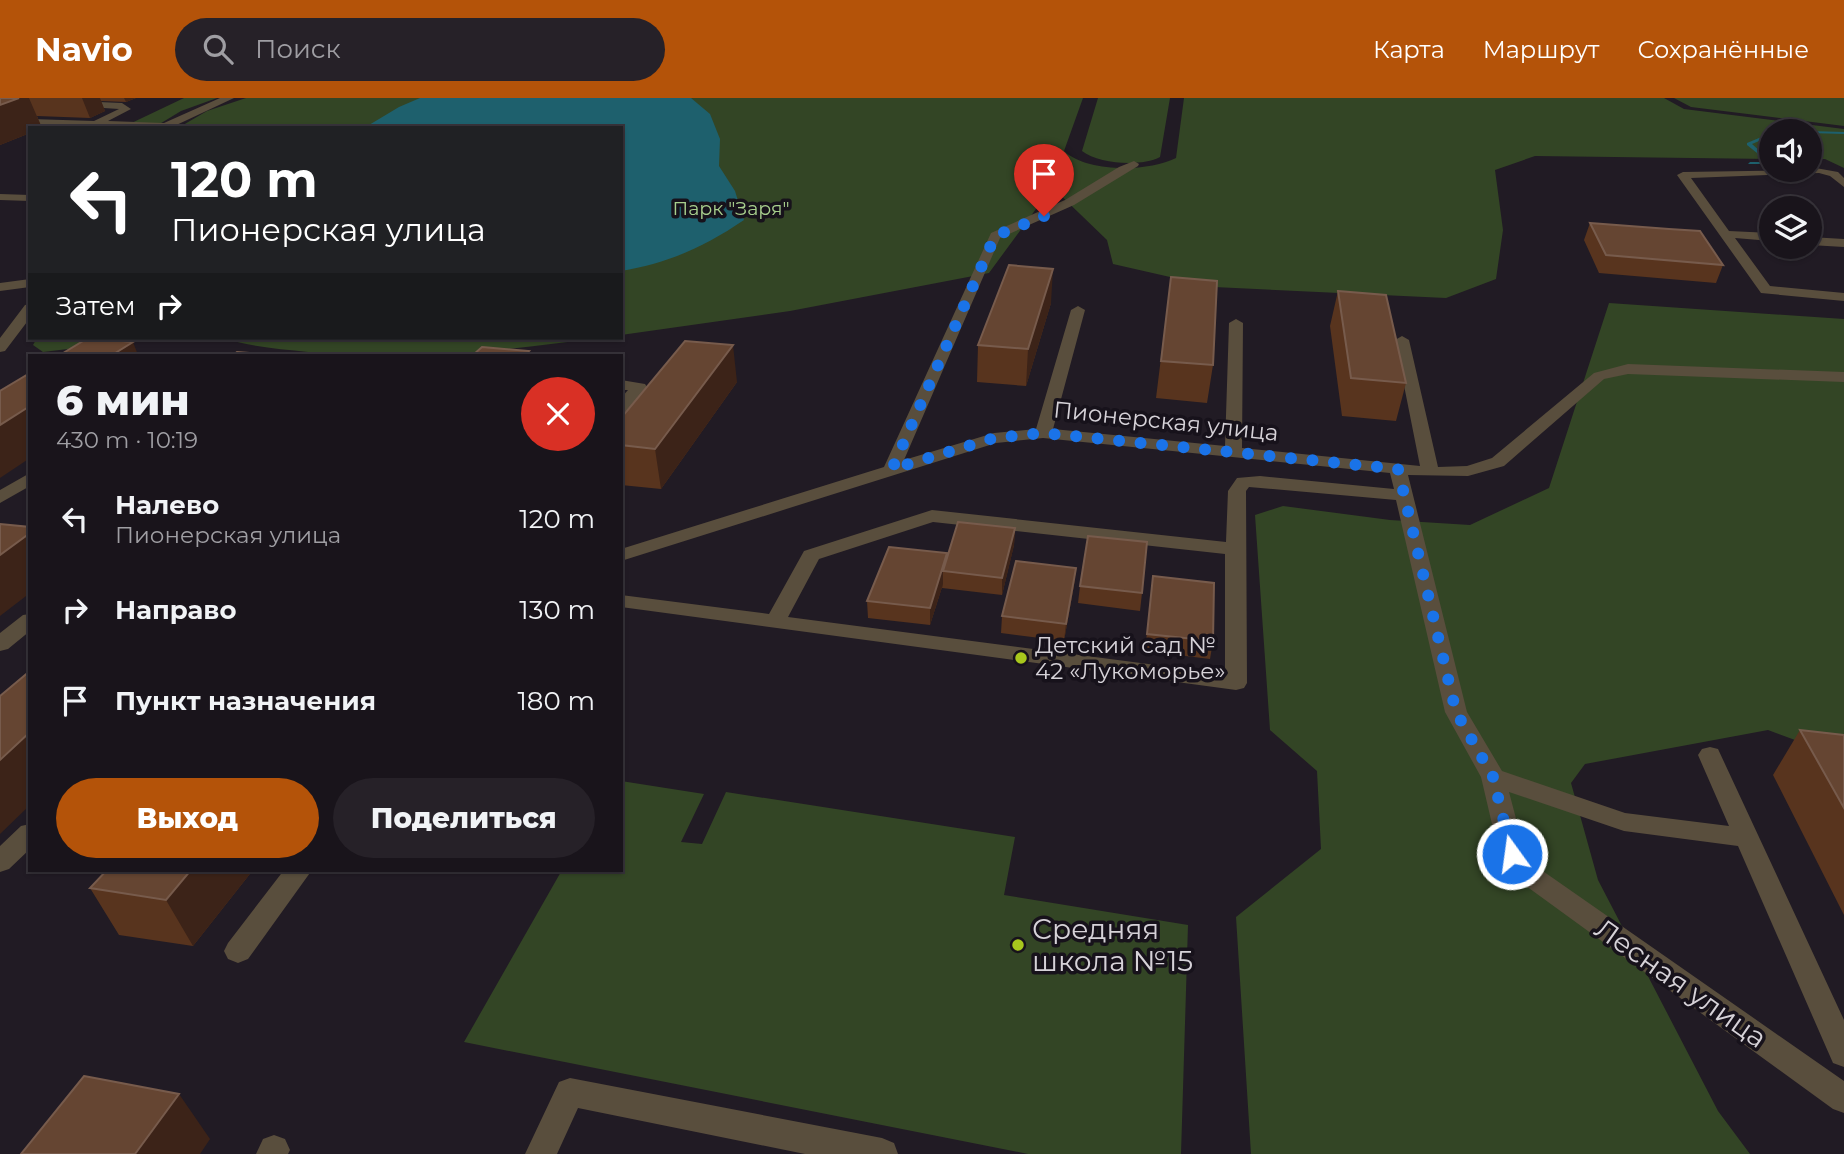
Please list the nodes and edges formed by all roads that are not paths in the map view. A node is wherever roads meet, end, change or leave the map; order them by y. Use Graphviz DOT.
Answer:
graph roads {
  1 [pos="229,98"];
  2 [pos="68,104"];
  3 [pos="0,121"];
  4 [pos="93,124"];
  5 [pos="140,126"];
  6 [pos="165,126"];
  7 [pos="1134,164"];
  8 [pos="1844,184"];
  9 [pos="0,197"];
  10 [pos="28,198"];
  11 [pos="1725,234"];
  12 [pos="1759,236"];
  13 [pos="1822,242"];
  14 [pos="1844,243"];
  15 [pos="28,283"];
  16 [pos="0,286"];
  17 [pos="1844,297"];
  18 [pos="28,310"];
  19 [pos="1078,310"];
  20 [pos="1236,323"];
  21 [pos="3,340"];
  22 [pos="1402,340"];
  23 [pos="1844,377"];
  24 [pos="623,385"];
  25 [pos="623,406"];
  26 [pos="1043,433"];
  27 [pos="1233,452"];
  28 [pos="892,469"];
  29 [pos="1398,469"];
  30 [pos="1430,472"];
  31 [pos="28,479"];
  32 [pos="1405,495"];
  33 [pos="0,498"];
  34 [pos="1235,549"];
  35 [pos="623,554"];
  36 [pos="623,601"];
  37 [pos="28,622"];
  38 [pos="775,622"];
  39 [pos="0,644"];
  40 [pos="1710,755"];
  41 [pos="1493,777"];
  42 [pos="28,835"];
  43 [pos="1748,838"];
  44 [pos="0,862"];
  45 [pos="297,872"];
  46 [pos="238,951"];
  47 [pos="1844,1053"];
  48 [pos="1844,1099"];
  49 [pos="541,1154"];
  50 [pos="882,1154"];
  1 -- 6 [label="street"];
  2 -- 4 [label="street"];
  3 -- 4 [label="street"];
  4 -- 5 [label="street"];
  7 -- 28 [label="street"];
  8 -- 11 [label="street"];
  9 -- 10 [label="street"];
  11 -- 12 [label="street"];
  11 -- 17 [label="street"];
  13 -- 14 [label="street"];
  15 -- 16 [label="street"];
  18 -- 21 [label="street"];
  19 -- 26 [label="street"];
  20 -- 27 [label="street"];
  22 -- 30 [label="street"];
  23 -- 30 [label="street, Пионерская улица"];
  24 -- 25 [label="street"];
  26 -- 27 [label="street, Пионерская улица"];
  26 -- 28 [label="street, Пионерская улица"];
  27 -- 29 [label="street, Пионерская улица"];
  28 -- 35 [label="street, Пионерская улица"];
  29 -- 30 [label="street, Пионерская улица"];
  29 -- 32 [label="street"];
  31 -- 33 [label="street"];
  32 -- 34 [label="street"];
  32 -- 41 [label="street"];
  34 -- 38 [label="street"];
  34 -- 38 [label="street"];
  36 -- 38 [label="street"];
  37 -- 39 [label="street"];
  40 -- 43 [label="street"];
  41 -- 43 [label="street"];
  41 -- 48 [label="street, Лесная улица"];
  42 -- 44 [label="street"];
  43 -- 47 [label="street"];
  45 -- 46 [label="street"];
  49 -- 50 [label="street"];
}
